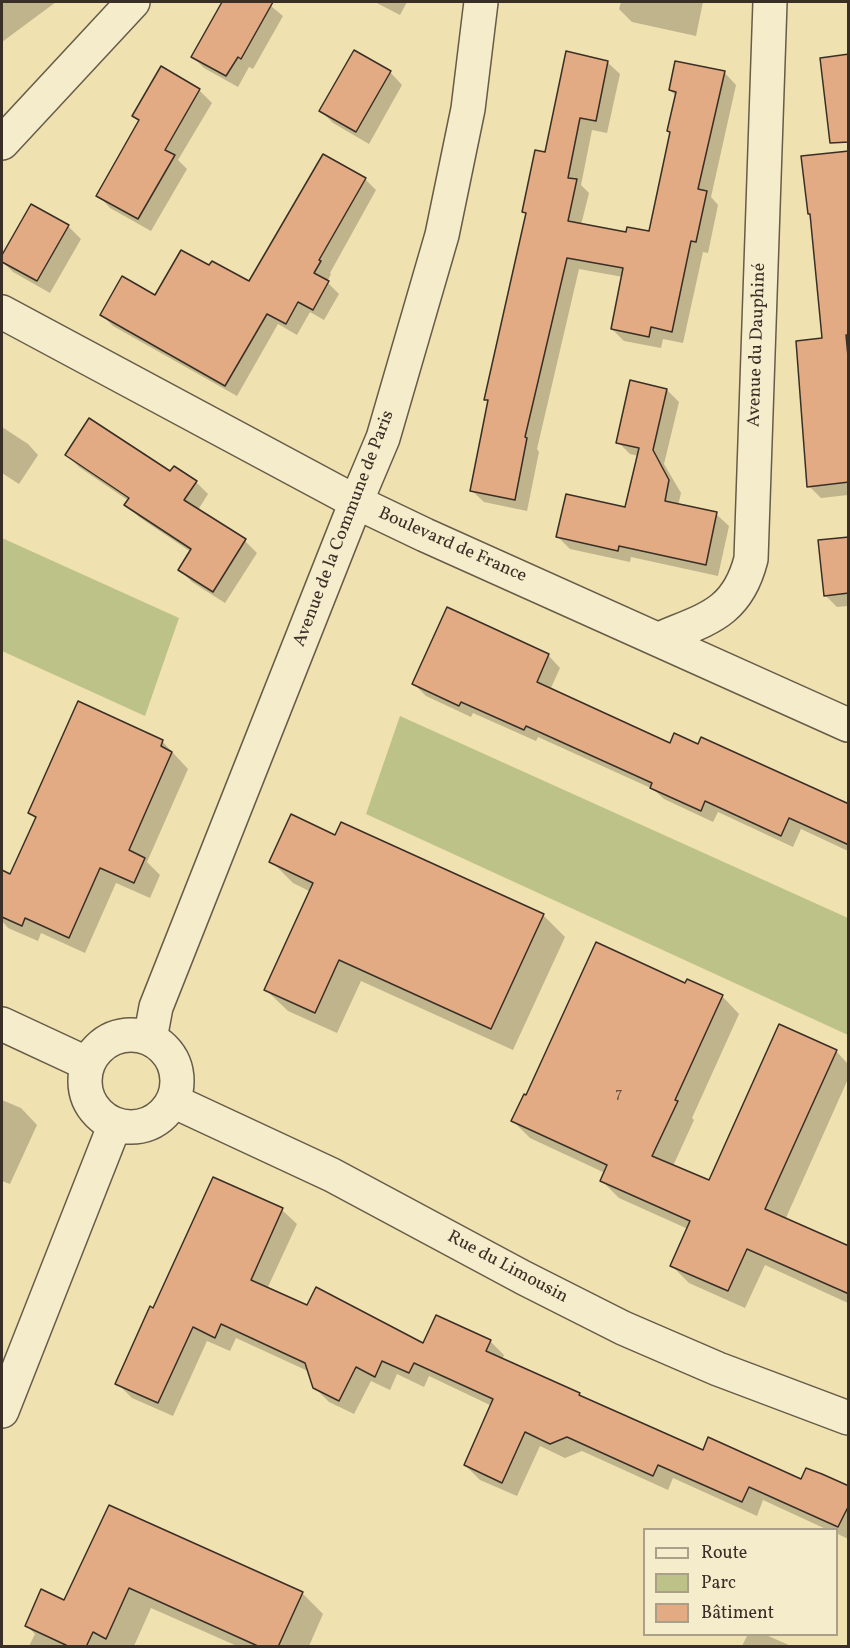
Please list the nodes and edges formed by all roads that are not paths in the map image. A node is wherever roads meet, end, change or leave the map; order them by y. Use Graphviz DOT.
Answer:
graph roads {
  1 [pos="133,2"];
  2 [pos="481,2"];
  3 [pos="770,2"];
  4 [pos="2,143"];
  5 [pos="2,312"];
  6 [pos="356,502"];
  7 [pos="659,639"];
  8 [pos="849,724"];
  9 [pos="2,1024"];
  10 [pos="150,1039"];
  11 [pos="88,1064"];
  12 [pos="172,1101"];
  13 [pos="115,1124"];
  14 [pos="2,1411"];
  15 [pos="849,1418"];
  1 -- 4 [label="street"];
  2 -- 6 [label="street, Avenue de la Commune de Paris"];
  3 -- 7 [label="street, Avenue du Dauphiné"];
  5 -- 6 [label="street, Boulevard de France"];
  6 -- 7 [label="street, Boulevard de France"];
  6 -- 10 [label="street, Avenue de la Commune de Paris"];
  7 -- 8 [label="street, Boulevard de France"];
  9 -- 11 [label="street"];
  10 -- 11 [label="street"];
  10 -- 12 [label="street"];
  11 -- 13 [label="street"];
  12 -- 13 [label="street"];
  12 -- 15 [label="street, Rue du Limousin"];
  13 -- 14 [label="street"];
}
